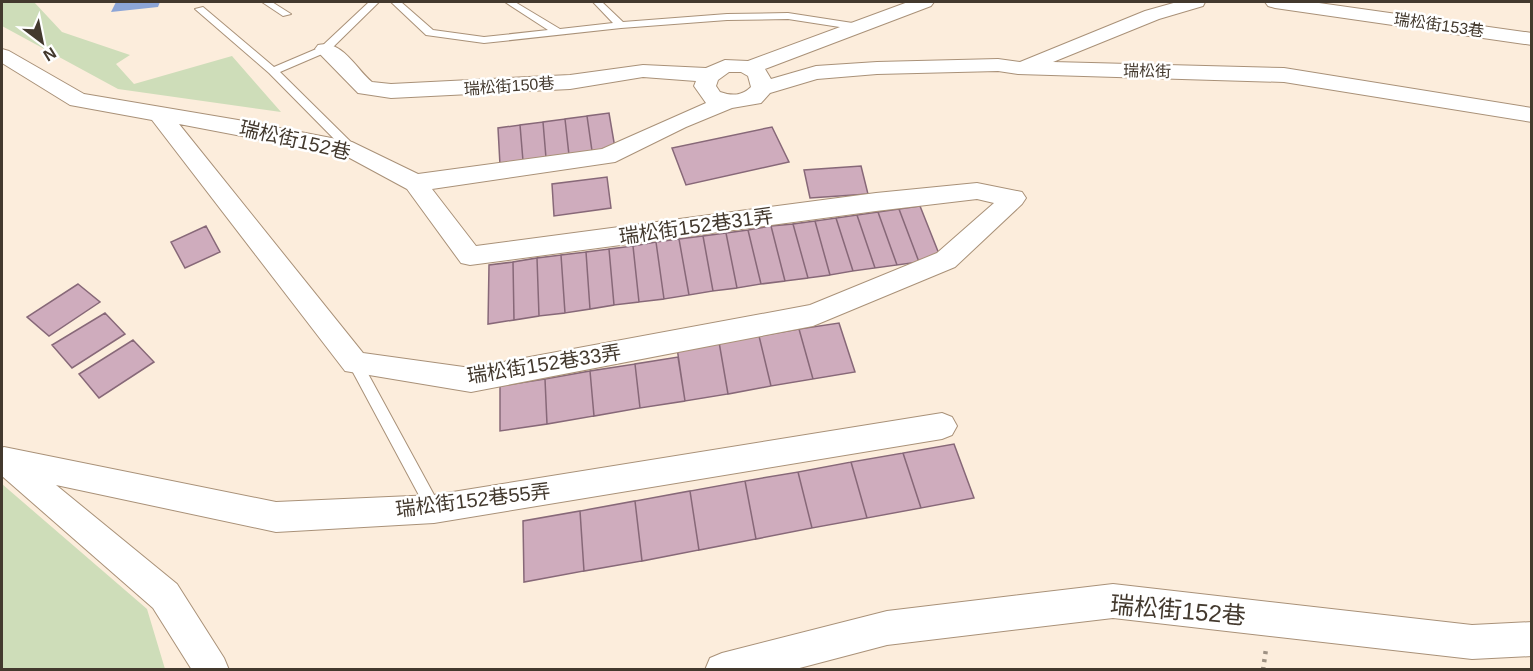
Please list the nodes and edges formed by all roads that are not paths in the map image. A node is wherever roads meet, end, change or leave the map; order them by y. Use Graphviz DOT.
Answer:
graph roads {
  1 [pos="266,2"];
  2 [pos="374,2"];
  3 [pos="396,2"];
  4 [pos="509,2"];
  5 [pos="597,2"];
  6 [pos="924,2"];
  7 [pos="1196,2"];
  8 [pos="1275,2"];
  9 [pos="200,9"];
  10 [pos="286,14"];
  11 [pos="621,25"];
  12 [pos="859,27"];
  13 [pos="558,32"];
  14 [pos="1532,39"];
  15 [pos="325,49"];
  16 [pos="2,54"];
  17 [pos="748,68"];
  18 [pos="1018,68"];
  19 [pos="273,71"];
  20 [pos="709,75"];
  21 [pos="762,88"];
  22 [pos="728,102"];
  23 [pos="159,114"];
  24 [pos="1532,115"];
  25 [pos="352,150"];
  26 [pos="415,183"];
  27 [pos="1014,198"];
  28 [pos="355,363"];
  29 [pos="942,426"];
  30 [pos="3,458"];
  31 [pos="434,509"];
  32 [pos="1532,639"];
  33 [pos="212,669"];
  34 [pos="722,669"];
  1 -- 10 [label="lane"];
  2 -- 15 [label="lane"];
  3 -- 13 [label="lane"];
  4 -- 13 [label="lane"];
  5 -- 11 [label="lane"];
  6 -- 12 [label="street"];
  7 -- 18 [label="street"];
  8 -- 14 [label="street, 瑞松街153巷"];
  9 -- 19 [label="lane"];
  11 -- 12 [label="lane"];
  11 -- 13 [label="lane"];
  12 -- 17 [label="street"];
  15 -- 19 [label="lane"];
  15 -- 20 [label="street, 瑞松街150巷"];
  16 -- 23 [label="street, 瑞松街152巷"];
  17 -- 20 [label="street"];
  17 -- 21 [label="street"];
  18 -- 21 [label="street, 瑞松街"];
  18 -- 24 [label="street, 瑞松街"];
  19 -- 25 [label="lane"];
  20 -- 22 [label="street"];
  21 -- 22 [label="street, 瑞松街"];
  22 -- 26 [label="street"];
  23 -- 25 [label="street, 瑞松街152巷"];
  23 -- 28 [label="street"];
  25 -- 26 [label="street, 瑞松街152巷"];
  26 -- 27 [label="street, 瑞松街152巷31弄"];
  27 -- 28 [label="street, 瑞松街152巷33弄"];
  28 -- 31 [label="lane"];
  29 -- 31 [label="street, 瑞松街152巷55弄"];
  30 -- 31 [label="street, 瑞松街152巷55弄"];
  30 -- 33 [label="street"];
  32 -- 34 [label="street, 瑞松街152巷"];
}
